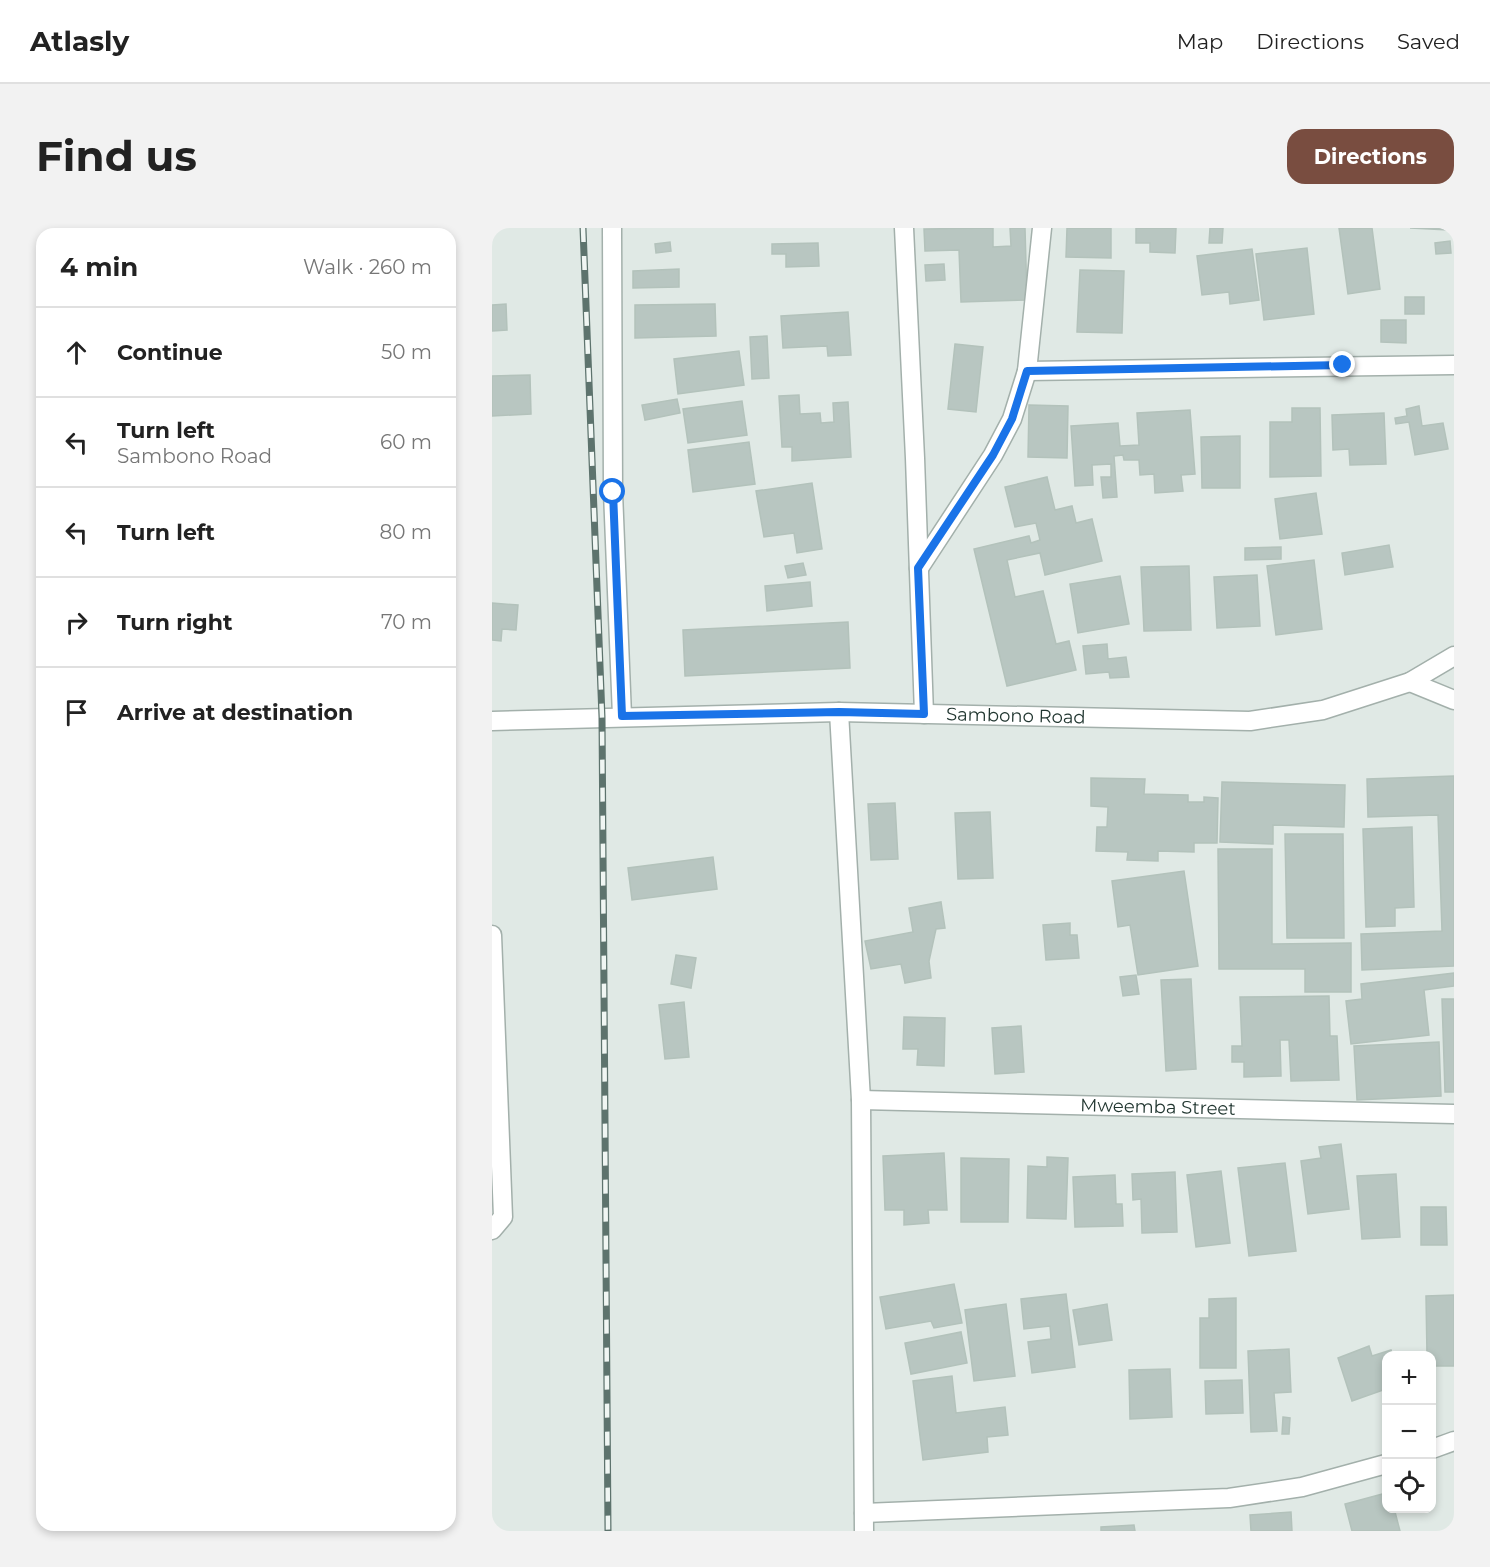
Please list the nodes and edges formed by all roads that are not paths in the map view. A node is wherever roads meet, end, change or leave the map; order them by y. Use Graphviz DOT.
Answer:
graph roads {
  1 [pos="612,228"];
  2 [pos="904,228"];
  3 [pos="1042,228"];
  4 [pos="1454,365"];
  5 [pos="1027,371"];
  6 [pos="918,568"];
  7 [pos="1454,656"];
  8 [pos="1410,682"];
  9 [pos="1454,700"];
  10 [pos="839,712"];
  11 [pos="924,714"];
  12 [pos="622,716"];
  13 [pos="492,721"];
  14 [pos="492,935"];
  15 [pos="493,1010"];
  16 [pos="861,1100"];
  17 [pos="1454,1114"];
  18 [pos="492,1230"];
  19 [pos="1454,1441"];
  20 [pos="1436,1447"];
  21 [pos="1382,1465"];
  22 [pos="864,1522"];
  1 -- 12 [label="street"];
  2 -- 6 [label="street"];
  3 -- 5 [label="street"];
  4 -- 5 [label="street"];
  5 -- 6 [label="street"];
  6 -- 11 [label="street"];
  7 -- 8 [label="street, Sambono Road"];
  8 -- 9 [label="street"];
  8 -- 11 [label="street, Sambono Road"];
  10 -- 11 [label="street, Sambono Road"];
  10 -- 12 [label="street, Sambono Road"];
  10 -- 16 [label="street"];
  12 -- 13 [label="street, Sambono Road"];
  14 -- 15 [label="street"];
  15 -- 18 [label="street"];
  16 -- 17 [label="street, Mweemba Street"];
  16 -- 22 [label="street"];
  19 -- 20 [label="street"];
  21 -- 22 [label="street"];
}
